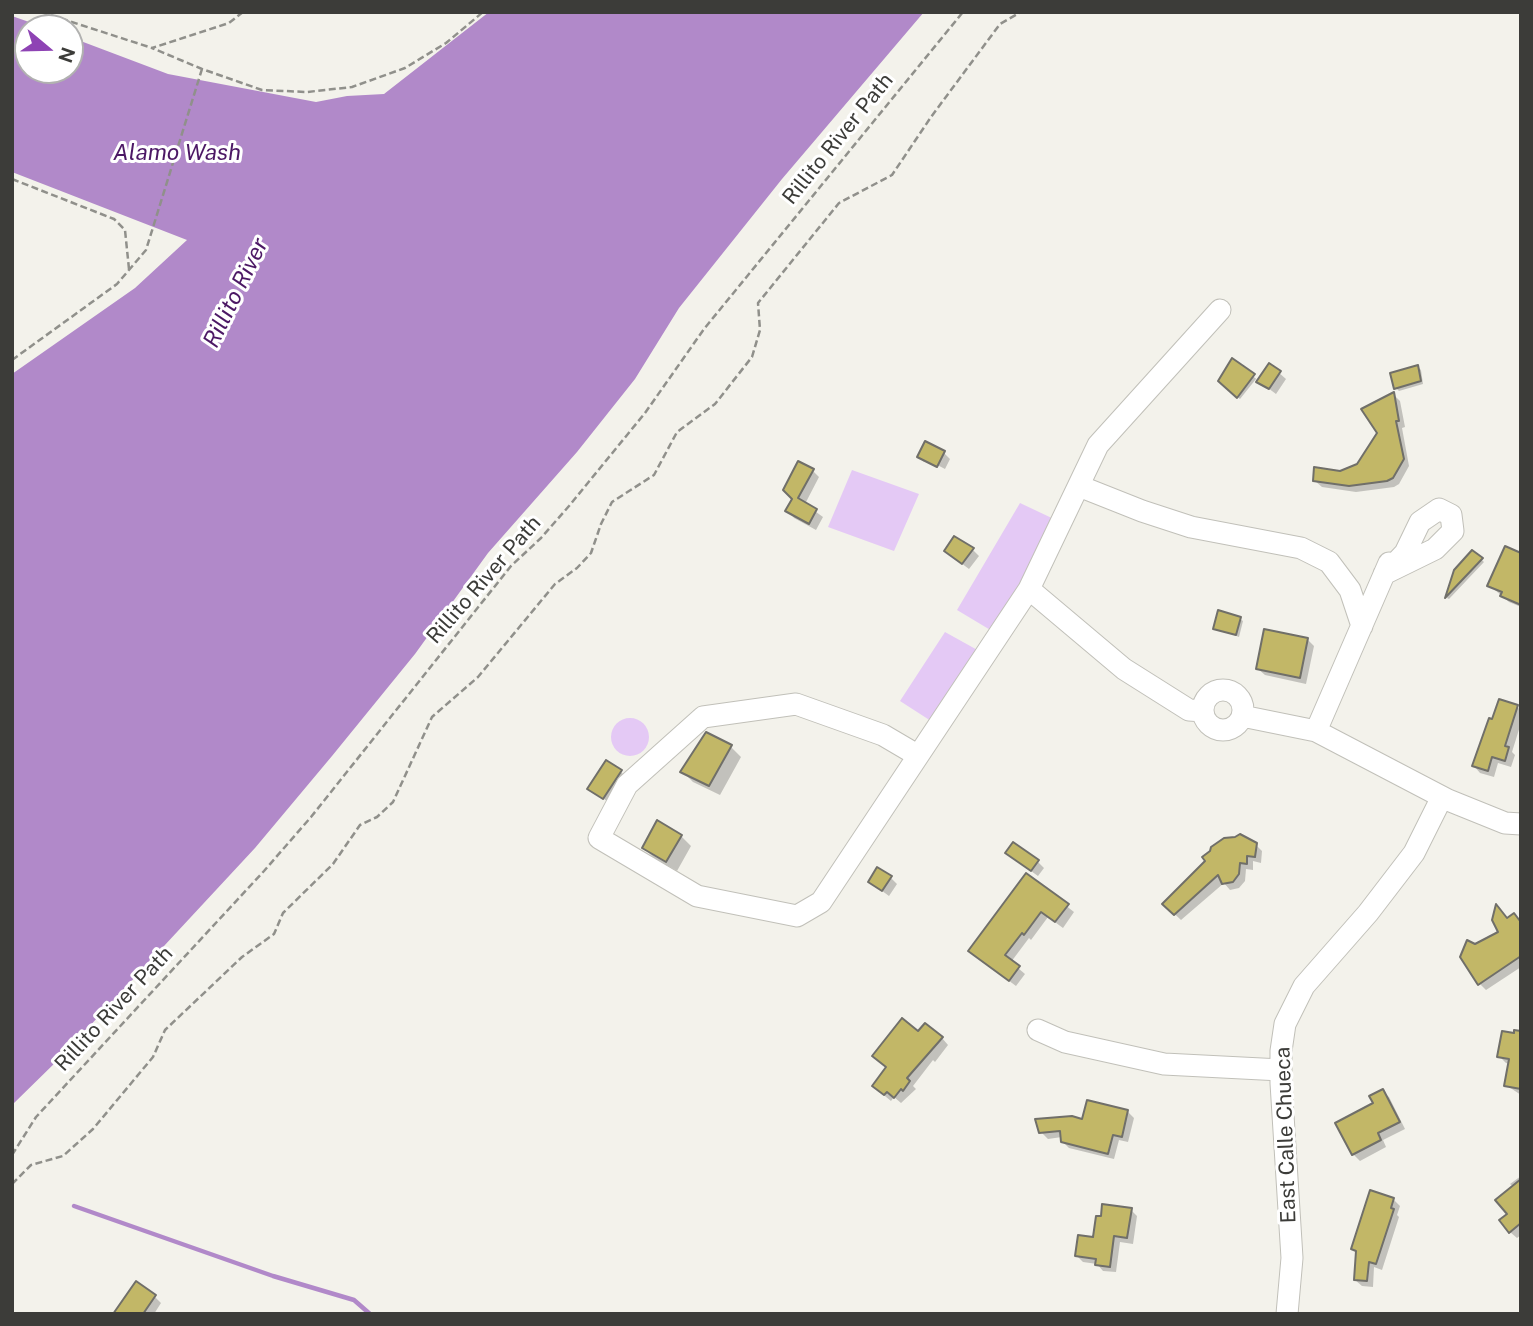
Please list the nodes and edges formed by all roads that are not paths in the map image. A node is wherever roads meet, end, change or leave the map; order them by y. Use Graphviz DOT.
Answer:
graph roads {
  1 [pos="1220,310"];
  2 [pos="1079,486"];
  3 [pos="1394,552"];
  4 [pos="1029,589"];
  5 [pos="1363,626"];
  6 [pos="1316,731"];
  7 [pos="917,755"];
  8 [pos="1442,797"];
  9 [pos="1521,824"];
  10 [pos="1038,1031"];
  11 [pos="1281,1070"];
  12 [pos="1287,1314"];
  1 -- 2 [label="street"];
  2 -- 4 [label="street"];
  2 -- 5 [label="street"];
  3 -- 5 [label="street"];
  4 -- 6 [label="street"];
  4 -- 7 [label="street"];
  5 -- 6 [label="street"];
  6 -- 8 [label="street"];
  7 -- 7 [label="street"];
  8 -- 9 [label="street"];
  8 -- 11 [label="street, East Calle Chueca"];
  10 -- 11 [label="street"];
  11 -- 12 [label="street, East Calle Chueca"];
}
